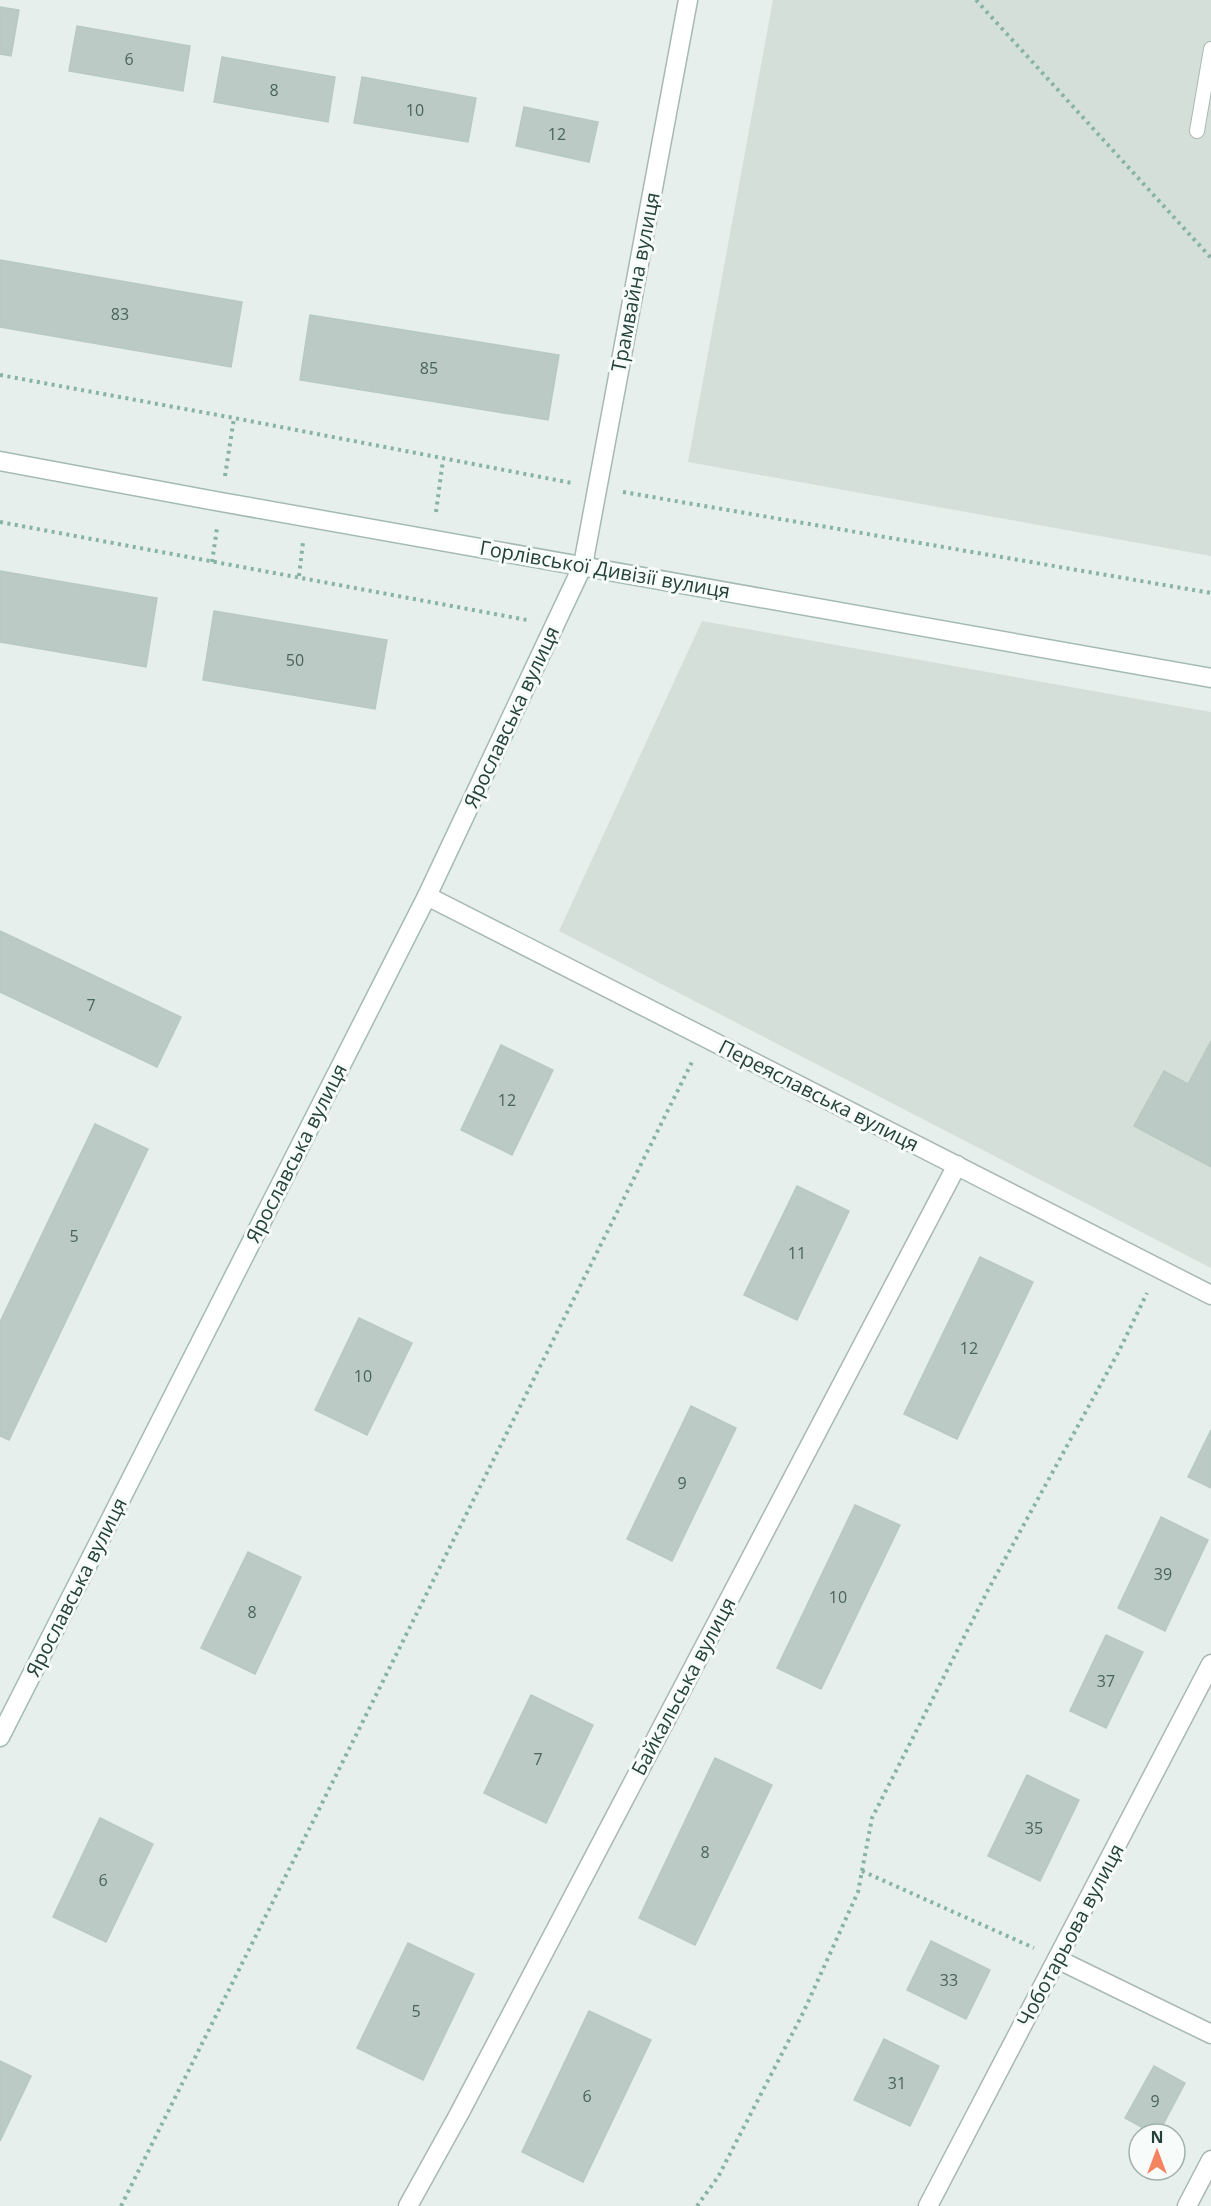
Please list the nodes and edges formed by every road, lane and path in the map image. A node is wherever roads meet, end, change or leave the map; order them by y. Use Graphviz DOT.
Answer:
graph roads {
  1 [pos="688,0"];
  2 [pos="976,0"];
  3 [pos="1211,49"];
  4 [pos="1197,131"];
  5 [pos="1211,258"];
  6 [pos="234,418"];
  7 [pos="443,460"];
  8 [pos="0,461"];
  9 [pos="221,502"];
  10 [pos="306,517"];
  11 [pos="0,522"];
  12 [pos="432,539"];
  13 [pos="212,562"];
  14 [pos="583,565"];
  15 [pos="299,576"];
  16 [pos="554,625"];
  17 [pos="1211,678"];
  18 [pos="427,896"];
  19 [pos="705,1037"];
  20 [pos="957,1165"];
  21 [pos="1159,1268"];
  22 [pos="1211,1295"];
  23 [pos="1211,1664"];
  24 [pos="0,1737"];
  25 [pos="862,1871"];
  26 [pos="1057,1959"];
  27 [pos="1211,2034"];
  28 [pos="1211,2160"];
  29 [pos="121,2206"];
  30 [pos="408,2206"];
  31 [pos="697,2206"];
  32 [pos="928,2206"];
  33 [pos="1187,2206"];
  1 -- 14 [label="street, Трамвайна вулиця"];
  2 -- 5 [label="path"];
  3 -- 4 [label="lane"];
  6 -- 9 [label="path"];
  7 -- 12 [label="path"];
  8 -- 9 [label="street, Горлівської Дивізії вулиця"];
  9 -- 10 [label="street, Горлівської Дивізії вулиця"];
  9 -- 13 [label="path"];
  10 -- 12 [label="street, Горлівської Дивізії вулиця"];
  10 -- 15 [label="path"];
  11 -- 13 [label="path"];
  12 -- 14 [label="street, Горлівської Дивізії вулиця"];
  13 -- 15 [label="path"];
  14 -- 16 [label="street, Ярославська вулиця"];
  14 -- 17 [label="street, Горлівської Дивізії вулиця"];
  15 -- 16 [label="path"];
  16 -- 18 [label="street, Ярославська вулиця"];
  18 -- 19 [label="street, Переяславська вулиця"];
  18 -- 24 [label="street, Ярославська вулиця"];
  19 -- 20 [label="street, Переяславська вулиця"];
  19 -- 29 [label="path"];
  20 -- 21 [label="street, Переяславська вулиця"];
  20 -- 30 [label="street, Байкальська вулиця"];
  21 -- 22 [label="street, Переяславська вулиця"];
  21 -- 25 [label="path"];
  23 -- 26 [label="street, Чоботарьова вулиця"];
  25 -- 26 [label="path"];
  25 -- 31 [label="path"];
  26 -- 27 [label="street"];
  26 -- 32 [label="street, Чоботарьова вулиця"];
  28 -- 33 [label="street"];
}
